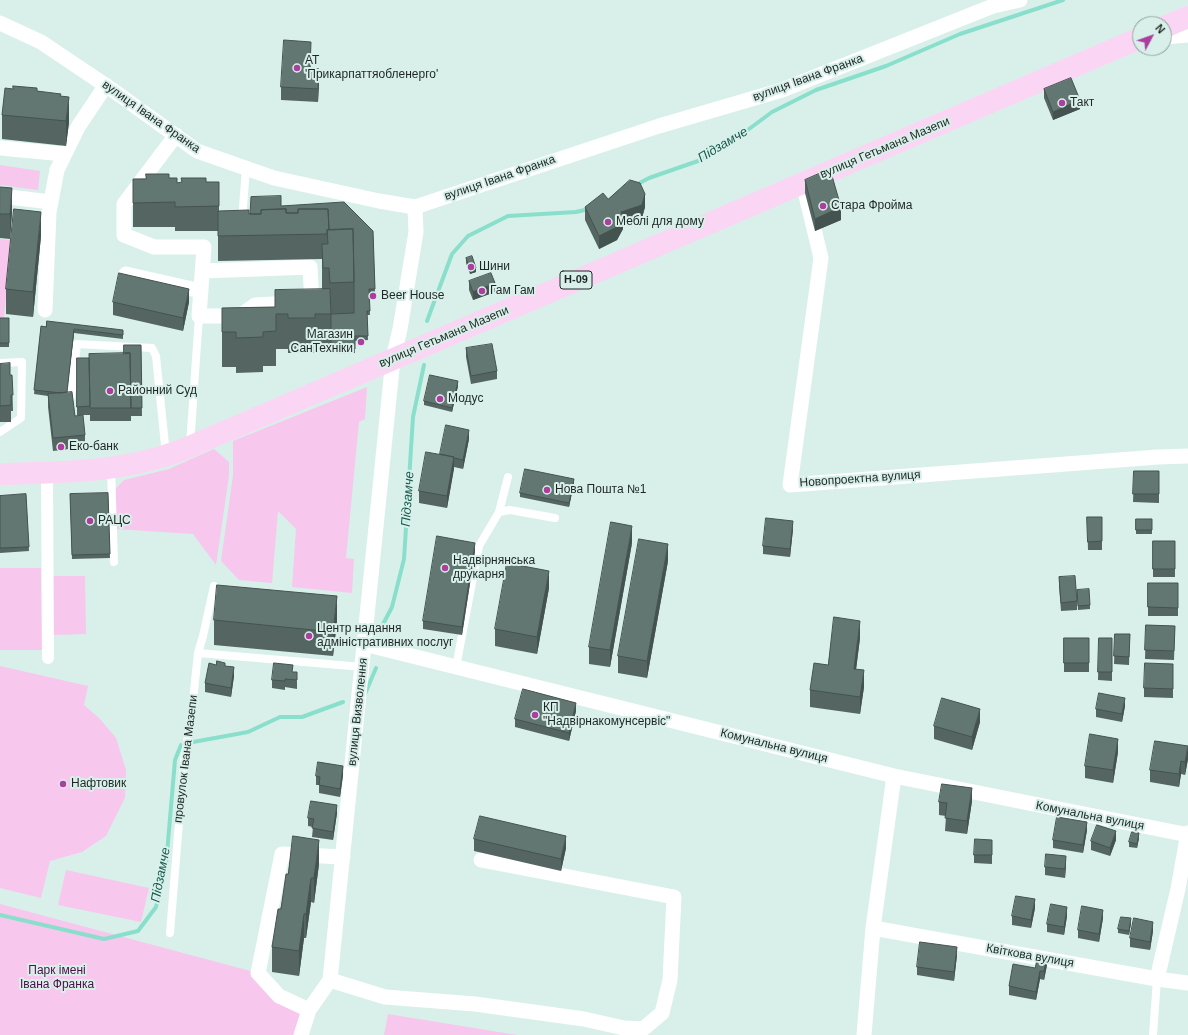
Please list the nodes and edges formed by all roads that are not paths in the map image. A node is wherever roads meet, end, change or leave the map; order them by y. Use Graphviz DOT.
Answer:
graph roads {
  1 [pos="1020,0"];
  2 [pos="994,3"];
  3 [pos="1188,17"];
  4 [pos="0,23"];
  5 [pos="1172,24"];
  6 [pos="1188,35"];
  7 [pos="1172,36"];
  8 [pos="1132,41"];
  9 [pos="106,85"];
  10 [pos="176,135"];
  11 [pos="0,148"];
  12 [pos="64,154"];
  13 [pos="246,168"];
  14 [pos="802,183"];
  15 [pos="0,196"];
  16 [pos="51,202"];
  17 [pos="415,206"];
  18 [pos="242,230"];
  19 [pos="202,272"];
  20 [pos="126,274"];
  21 [pos="201,291"];
  22 [pos="45,310"];
  23 [pos="199,316"];
  24 [pos="393,358"];
  25 [pos="0,363"];
  26 [pos="71,397"];
  27 [pos="0,432"];
  28 [pos="189,446"];
  29 [pos="166,456"];
  30 [pos="1188,456"];
  31 [pos="110,468"];
  32 [pos="47,473"];
  33 [pos="0,474"];
  34 [pos="508,477"];
  35 [pos="499,512"];
  36 [pos="555,518"];
  37 [pos="114,562"];
  38 [pos="214,586"];
  39 [pos="364,644"];
  40 [pos="198,653"];
  41 [pos="48,658"];
  42 [pos="363,667"];
  43 [pos="456,667"];
  44 [pos="894,776"];
  45 [pos="1188,835"];
  46 [pos="343,857"];
  47 [pos="481,860"];
  48 [pos="873,928"];
  49 [pos="170,933"];
  50 [pos="1157,979"];
  51 [pos="330,980"];
  52 [pos="1188,983"];
  53 [pos="309,1010"];
  54 [pos="624,1032"];
  55 [pos="301,1035"];
  56 [pos="864,1035"];
  57 [pos="1153,1035"];
  1 -- 2 [label="street, вулиця Івана Франка"];
  2 -- 17 [label="street, вулиця Івана Франка"];
  3 -- 5 [label="main road"];
  4 -- 9 [label="street, вулиця Івана Франка"];
  6 -- 7 [label="street"];
  8 -- 14 [label="main road, вулиця Гетьмана Мазепи / Н-09"];
  9 -- 10 [label="street, вулиця Івана Франка"];
  9 -- 12 [label="street"];
  10 -- 13 [label="street, вулиця Івана Франка"];
  10 -- 19 [label="street"];
  11 -- 12 [label="street"];
  12 -- 16 [label="street"];
  13 -- 17 [label="street, вулиця Івана Франка"];
  13 -- 18 [label="lane"];
  14 -- 24 [label="main road, вулиця Гетьмана Мазепи / Н-09"];
  14 -- 30 [label="street, Новопроектна вулиця"];
  15 -- 16 [label="street"];
  16 -- 22 [label="street"];
  17 -- 24 [label="street, вулиця Визволення"];
  19 -- 21 [label="street"];
  19 -- 23 [label="street"];
  20 -- 21 [label="street"];
  21 -- 23 [label="street"];
  23 -- 28 [label="lane"];
  24 -- 28 [label="main road, вулиця Гетьмана Мазепи / Н-09"];
  24 -- 39 [label="street, вулиця Визволення"];
  25 -- 27 [label="lane"];
  26 -- 29 [label="lane"];
  28 -- 29 [label="main road, вулиця Гетьмана Мазепи / Н-09"];
  29 -- 31 [label="main road, вулиця Гетьмана Мазепи / Н-09"];
  31 -- 32 [label="main road, вулиця Гетьмана Мазепи / Н-09"];
  31 -- 37 [label="lane"];
  32 -- 33 [label="main road, вулиця Гетьмана Мазепи / Н-09"];
  32 -- 41 [label="street"];
  34 -- 35 [label="lane"];
  35 -- 36 [label="lane"];
  35 -- 43 [label="lane"];
  38 -- 40 [label="lane, провулок Івана Мазепи"];
  39 -- 42 [label="street, вулиця Визволення"];
  39 -- 43 [label="street, Комунальна вулиця"];
  40 -- 42 [label="lane"];
  40 -- 49 [label="lane, провулок Івана Мазепи"];
  42 -- 46 [label="street, вулиця Визволення"];
  43 -- 44 [label="street, Комунальна вулиця"];
  44 -- 45 [label="street, Комунальна вулиця"];
  44 -- 48 [label="street"];
  45 -- 50 [label="street"];
  46 -- 51 [label="street, вулиця Визволення"];
  46 -- 53 [label="street"];
  47 -- 54 [label="street"];
  48 -- 50 [label="street, Квіткова вулиця"];
  48 -- 56 [label="street"];
  50 -- 52 [label="street, Квіткова вулиця"];
  50 -- 57 [label="lane"];
  51 -- 53 [label="street, вулиця Визволення"];
  51 -- 54 [label="street"];
  53 -- 55 [label="street, вулиця Визволення"];
}
